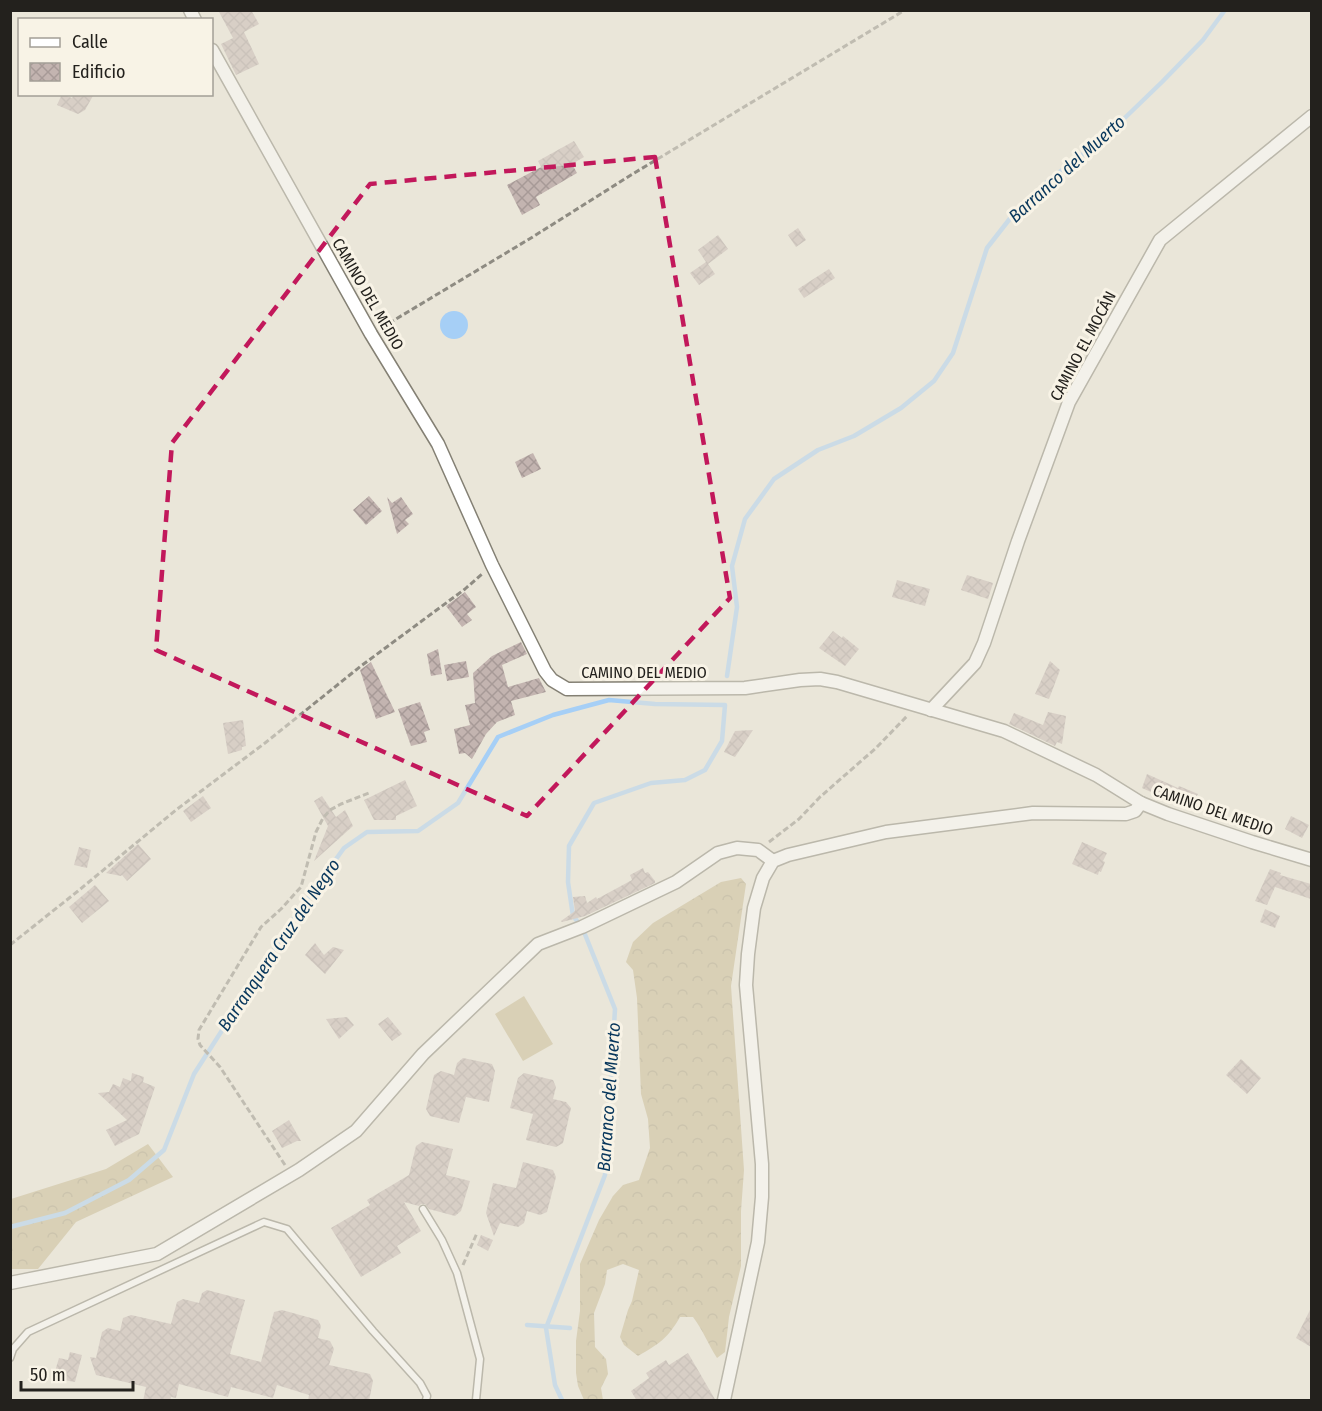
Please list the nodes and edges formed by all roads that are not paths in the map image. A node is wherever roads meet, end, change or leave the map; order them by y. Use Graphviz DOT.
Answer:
graph roads {
  1 [pos="213,52"];
  2 [pos="1311,116"];
  3 [pos="931,710"];
  4 [pos="1142,803"];
  5 [pos="1311,860"];
  6 [pos="773,861"];
  7 [pos="423,1209"];
  8 [pos="10,1283"];
  9 [pos="10,1358"];
  10 [pos="426,1401"];
  11 [pos="476,1401"];
  12 [pos="724,1401"];
  1 -- 3 [label="street, CAMINO DEL MEDIO"];
  2 -- 3 [label="street, CAMINO EL MOCÁN"];
  3 -- 4 [label="street, CAMINO DEL MEDIO"];
  4 -- 5 [label="street, CAMINO DEL MEDIO"];
  4 -- 6 [label="street"];
  6 -- 8 [label="street"];
  6 -- 12 [label="street"];
  7 -- 11 [label="lane"];
  9 -- 10 [label="lane"];
}
